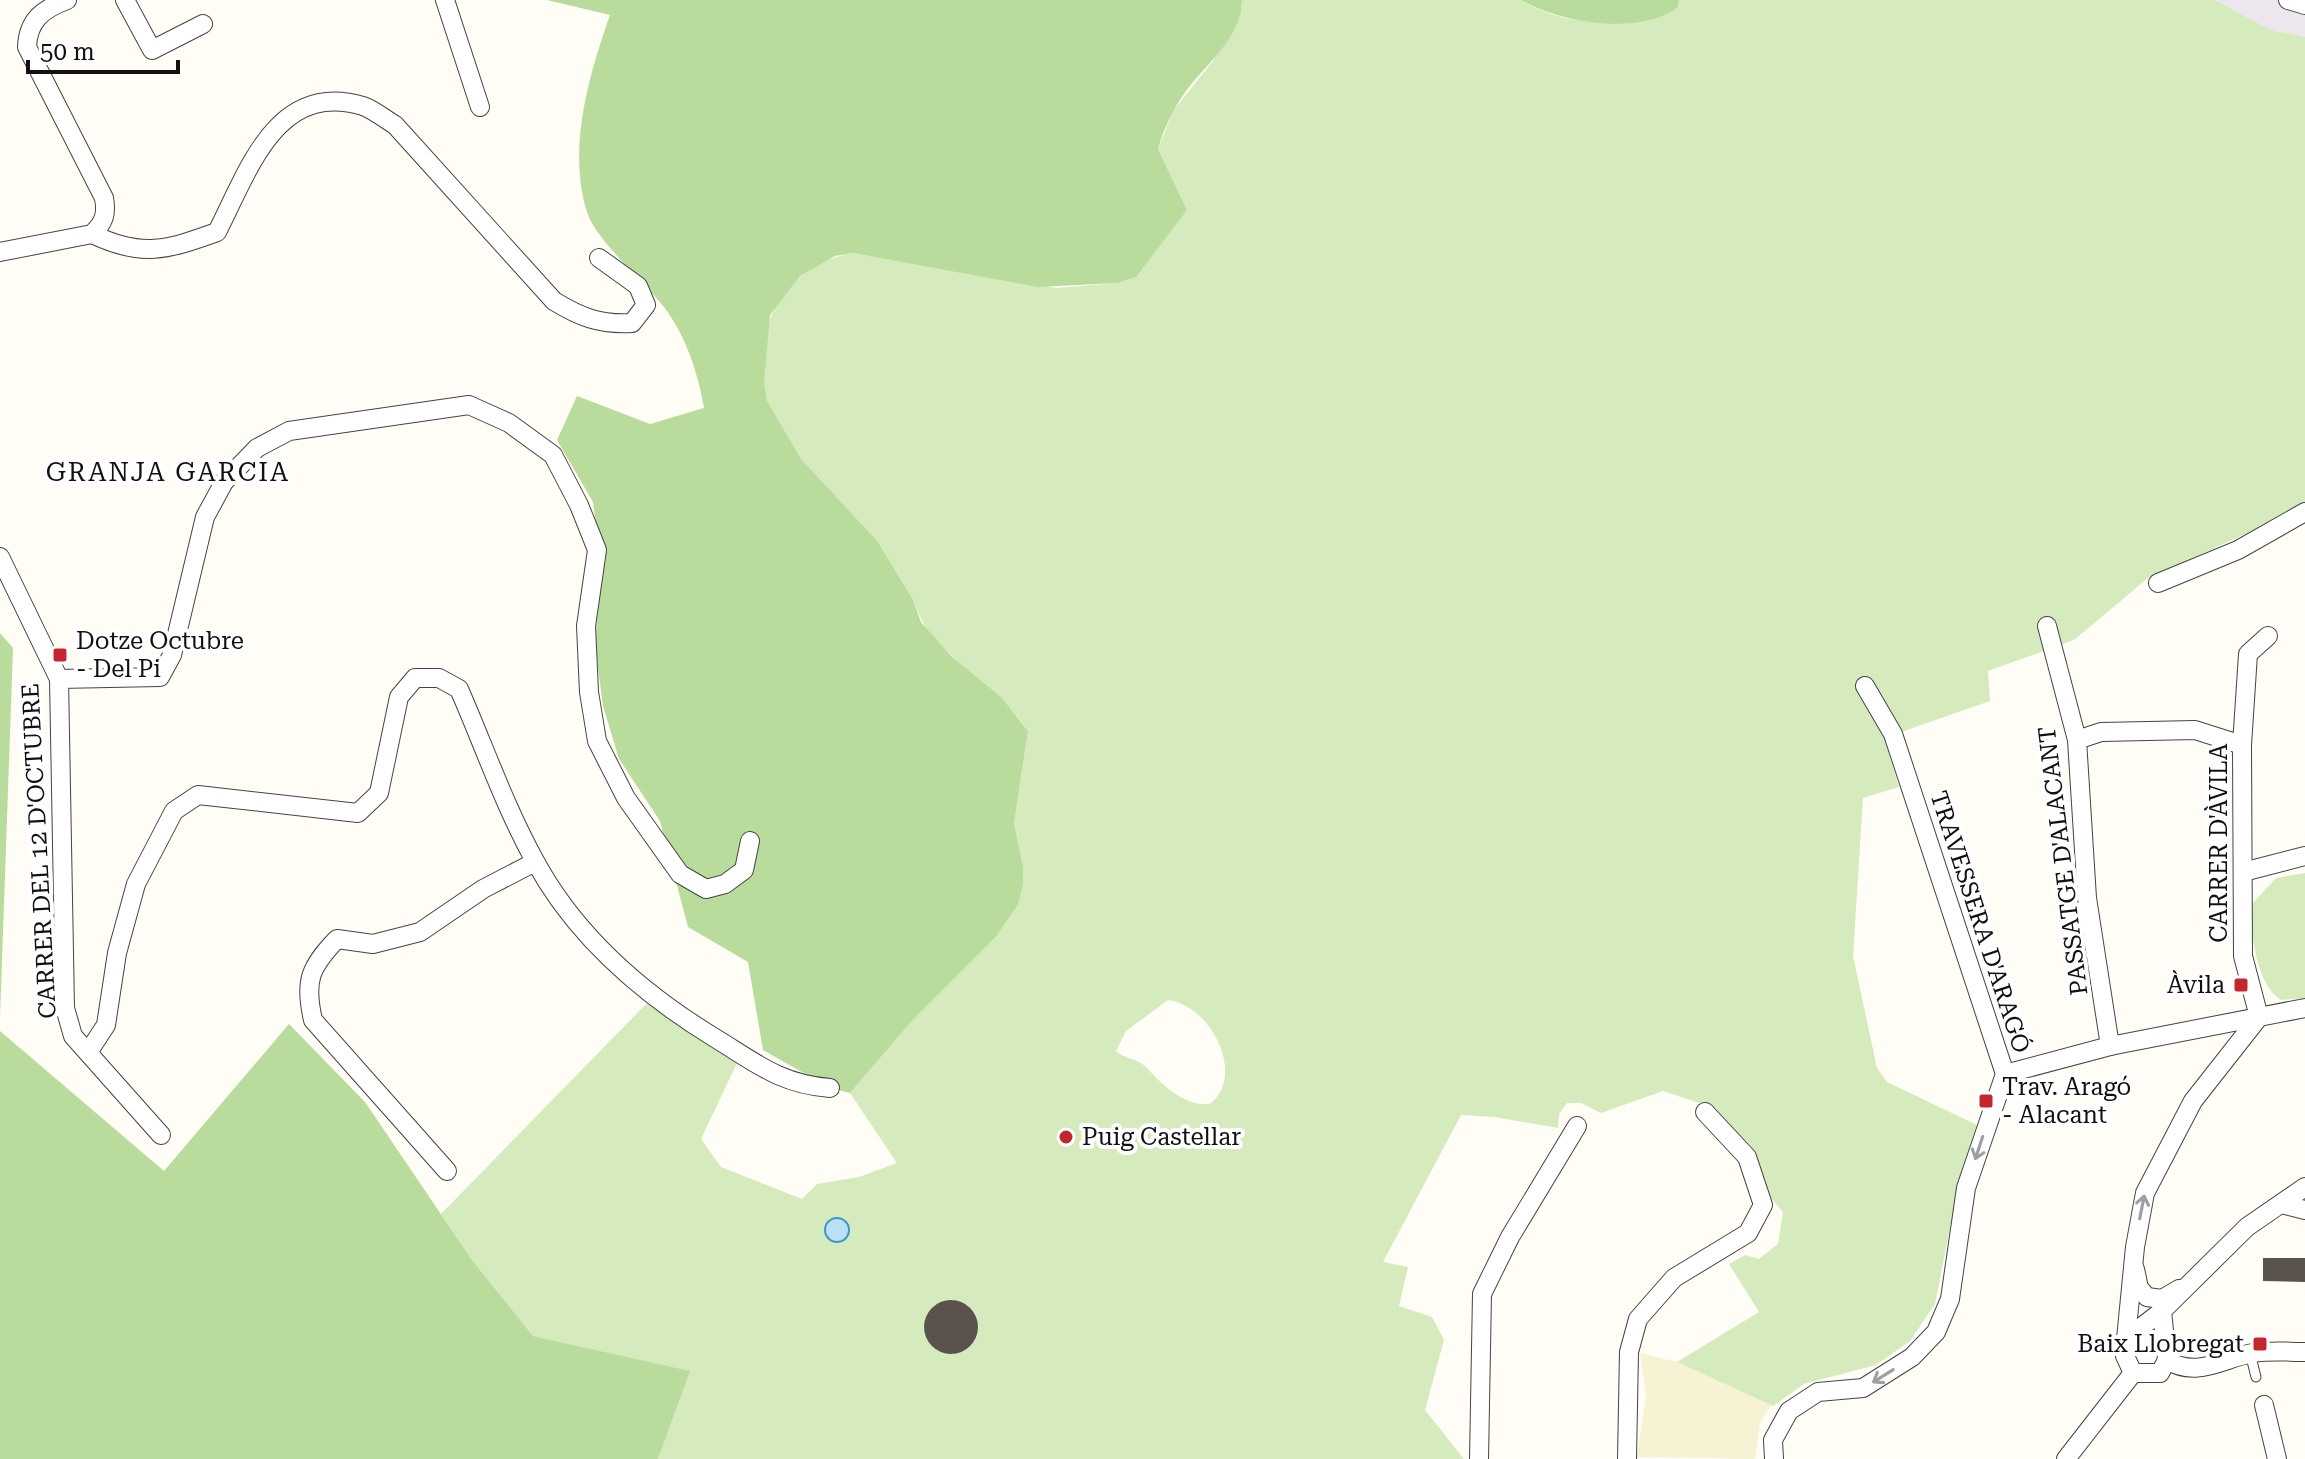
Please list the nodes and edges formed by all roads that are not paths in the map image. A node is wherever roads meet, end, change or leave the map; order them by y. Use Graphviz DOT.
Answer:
graph roads {
  1 [pos="67,0"];
  2 [pos="125,0"];
  3 [pos="445,0"];
  4 [pos="2288,0"];
  5 [pos="2305,5"];
  6 [pos="203,24"];
  7 [pos="480,107"];
  8 [pos="92,234"];
  9 [pos="0,252"];
  10 [pos="599,258"];
  11 [pos="2299,517"];
  12 [pos="2305,537"];
  13 [pos="0,557"];
  14 [pos="2158,583"];
  15 [pos="2047,626"];
  16 [pos="2268,636"];
  17 [pos="59,679"];
  18 [pos="1865,686"];
  19 [pos="2077,740"];
  20 [pos="2242,745"];
  21 [pos="750,841"];
  22 [pos="2301,852"];
  23 [pos="535,862"];
  24 [pos="2243,872"];
  25 [pos="2305,1008"];
  26 [pos="2259,1017"];
  27 [pos="2110,1046"];
  28 [pos="89,1051"];
  29 [pos="2005,1074"];
  30 [pos="830,1088"];
  31 [pos="1705,1112"];
  32 [pos="1577,1126"];
  33 [pos="161,1135"];
  34 [pos="447,1171"];
  35 [pos="2305,1187"];
  36 [pos="2281,1204"];
  37 [pos="2305,1210"];
  38 [pos="2133,1262"];
  39 [pos="2188,1283"];
  40 [pos="2162,1311"];
  41 [pos="2126,1339"];
  42 [pos="2305,1352"];
  43 [pos="2167,1353"];
  44 [pos="2250,1353"];
  45 [pos="2133,1373"];
  46 [pos="2256,1377"];
  47 [pos="2264,1405"];
  48 [pos="1479,1459"];
  49 [pos="1627,1459"];
  50 [pos="1774,1459"];
  51 [pos="2066,1459"];
  52 [pos="2277,1459"];
  1 -- 8 [label="street"];
  2 -- 6 [label="street"];
  3 -- 7 [label="street"];
  4 -- 5 [label="street"];
  8 -- 9 [label="street"];
  8 -- 10 [label="street"];
  11 -- 12 [label="street"];
  11 -- 14 [label="street"];
  13 -- 17 [label="street, CARRER DEL 12 D'OCTUBRE"];
  15 -- 19 [label="street, PASSATGE D'ALACANT"];
  16 -- 20 [label="street, CARRER D'ÀVILA"];
  17 -- 21 [label="street"];
  17 -- 28 [label="street, CARRER DEL 12 D'OCTUBRE"];
  18 -- 29 [label="street, TRAVESSERA D'ARAGÓ"];
  19 -- 20 [label="street"];
  19 -- 27 [label="street, PASSATGE D'ALACANT"];
  20 -- 24 [label="street, CARRER D'ÀVILA"];
  22 -- 24 [label="street"];
  23 -- 28 [label="street"];
  23 -- 30 [label="street"];
  23 -- 34 [label="street"];
  24 -- 26 [label="street, CARRER D'ÀVILA"];
  25 -- 26 [label="street"];
  26 -- 27 [label="street"];
  38 -- 26 [label="street, one-way"];
  27 -- 29 [label="street"];
  28 -- 33 [label="street, CARRER DEL 12 D'OCTUBRE"];
  29 -- 50 [label="street, TRAVESSERA D'ARAGÓ, one-way"];
  31 -- 49 [label="street"];
  32 -- 48 [label="street"];
  35 -- 36 [label="street"];
  36 -- 37 [label="street"];
  36 -- 39 [label="street"];
  38 -- 39 [label="street"];
  38 -- 41 [label="street"];
  39 -- 40 [label="street"];
  39 -- 43 [label="street"];
  40 -- 41 [label="street"];
  40 -- 43 [label="street"];
  41 -- 45 [label="street"];
  42 -- 44 [label="street"];
  43 -- 44 [label="street"];
  43 -- 45 [label="street"];
  44 -- 46 [label="lane"];
  45 -- 51 [label="street"];
  47 -- 52 [label="street"];
}
